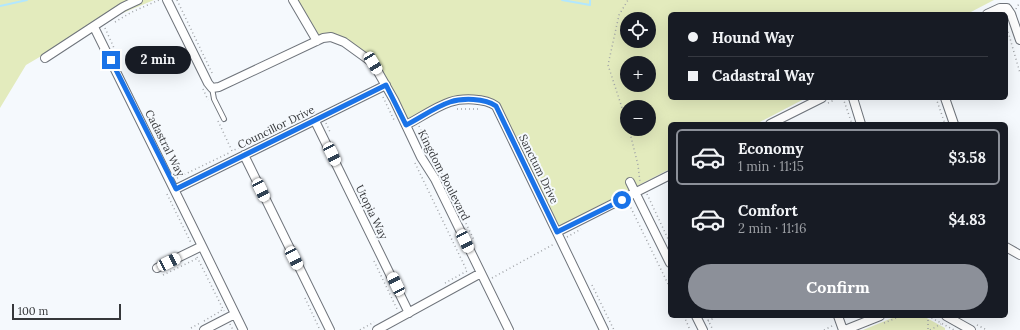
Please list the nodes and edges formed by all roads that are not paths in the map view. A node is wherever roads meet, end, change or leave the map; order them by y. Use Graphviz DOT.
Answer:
graph roads {
  1 [pos="138,0"];
  2 [pos="167,0"];
  3 [pos="293,0"];
  4 [pos="991,12"];
  5 [pos="94,27"];
  6 [pos="1020,40"];
  7 [pos="316,41"];
  8 [pos="45,58"];
  9 [pos="216,87"];
  10 [pos="383,87"];
  11 [pos="818,100"];
  12 [pos="854,100"];
  13 [pos="946,100"];
  14 [pos="224,119"];
  15 [pos="315,121"];
  16 [pos="776,122"];
  17 [pos="861,122"];
  18 [pos="953,122"];
  19 [pos="404,128"];
  20 [pos="244,155"];
  21 [pos="668,176"];
  22 [pos="630,182"];
  23 [pos="176,189"];
  24 [pos="635,193"];
  25 [pos="557,232"];
  26 [pos="202,246"];
  27 [pos="1008,248"];
  28 [pos="1020,255"];
  29 [pos="668,257"];
  30 [pos="157,268"];
  31 [pos="481,273"];
  32 [pos="409,312"];
  33 [pos="235,314"];
  34 [pos="698,318"];
  35 [pos="839,318"];
  36 [pos="875,318"];
  37 [pos="944,320"];
  38 [pos="204,330"];
  39 [pos="243,330"];
  40 [pos="330,330"];
  41 [pos="377,330"];
  42 [pos="509,330"];
  43 [pos="604,330"];
  44 [pos="703,330"];
  45 [pos="844,330"];
  46 [pos="972,330"];
  1 -- 5 [label="street"];
  2 -- 9 [label="street"];
  3 -- 7 [label="street"];
  4 -- 6 [label="street"];
  5 -- 8 [label="street"];
  5 -- 23 [label="street, Cadastral Way"];
  7 -- 9 [label="street, Kingdom Boulevard"];
  7 -- 10 [label="street, Kingdom Boulevard"];
  9 -- 14 [label="lane"];
  10 -- 15 [label="street, Councillor Drive"];
  10 -- 19 [label="street, Kingdom Boulevard"];
  11 -- 16 [label="street"];
  12 -- 17 [label="street"];
  13 -- 18 [label="street"];
  15 -- 20 [label="street, Councillor Drive"];
  15 -- 32 [label="street, Utopia Way"];
  19 -- 25 [label="street, Sanctum Drive"];
  19 -- 31 [label="street, Kingdom Boulevard"];
  20 -- 23 [label="street, Councillor Drive"];
  20 -- 40 [label="street"];
  21 -- 24 [label="street"];
  22 -- 24 [label="street"];
  23 -- 26 [label="street, Cadastral Way"];
  24 -- 25 [label="street"];
  24 -- 29 [label="street"];
  25 -- 43 [label="street, Sanctum Drive"];
  26 -- 30 [label="street"];
  26 -- 33 [label="street, Cadastral Way"];
  27 -- 28 [label="street"];
  31 -- 32 [label="street"];
  31 -- 42 [label="street, Kingdom Boulevard"];
  32 -- 41 [label="street"];
  33 -- 38 [label="street"];
  33 -- 39 [label="street, Cadastral Way"];
  34 -- 44 [label="street"];
  35 -- 45 [label="street"];
  36 -- 45 [label="street"];
  37 -- 46 [label="street"];
}
